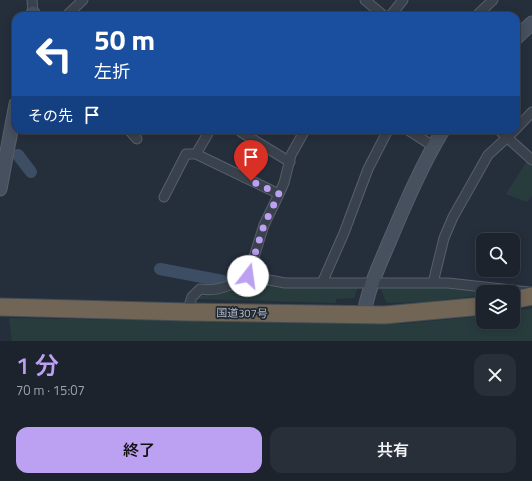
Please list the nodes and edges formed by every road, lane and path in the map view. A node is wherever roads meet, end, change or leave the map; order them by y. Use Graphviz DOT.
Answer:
graph roads {
  1 [pos="32,0"];
  2 [pos="83,0"];
  3 [pos="365,0"];
  4 [pos="403,0"];
  5 [pos="493,0"];
  6 [pos="33,12"];
  7 [pos="70,12"];
  8 [pos="379,12"];
  9 [pos="393,12"];
  10 [pos="480,12"];
  11 [pos="532,24"];
  12 [pos="520,34"];
  13 [pos="532,112"];
  14 [pos="12,125"];
  15 [pos="520,125"];
  16 [pos="133,134"];
  17 [pos="208,134"];
  18 [pos="243,134"];
  19 [pos="304,134"];
  20 [pos="386,134"];
  21 [pos="414,134"];
  22 [pos="440,134"];
  23 [pos="511,134"];
  24 [pos="514,134"];
  25 [pos="137,139"];
  26 [pos="433,146"];
  27 [pos="196,154"];
  28 [pos="532,160"];
  29 [pos="290,162"];
  30 [pos="0,189"];
  31 [pos="279,194"];
  32 [pos="164,197"];
  33 [pos="248,276"];
  34 [pos="322,283"];
  35 [pos="372,283"];
  36 [pos="433,283"];
  37 [pos="532,292"];
  38 [pos="532,296"];
  39 [pos="520,299"];
  40 [pos="0,306"];
  41 [pos="476,307"];
  42 [pos="187,312"];
  43 [pos="364,314"];
  1 -- 6 [label="street"];
  2 -- 7 [label="street"];
  3 -- 8 [label="street"];
  4 -- 9 [label="street"];
  5 -- 10 [label="street"];
  11 -- 12 [label="street"];
  13 -- 15 [label="street"];
  14 -- 30 [label="street"];
  16 -- 25 [label="street"];
  17 -- 27 [label="street"];
  18 -- 29 [label="street"];
  19 -- 29 [label="street"];
  20 -- 34 [label="street"];
  21 -- 26 [label="street"];
  22 -- 26 [label="street"];
  23 -- 36 [label="street"];
  24 -- 28 [label="street"];
  26 -- 35 [label="street"];
  27 -- 31 [label="street"];
  27 -- 32 [label="street"];
  29 -- 31 [label="street"];
  31 -- 33 [label="street"];
  33 -- 34 [label="street"];
  33 -- 42 [label="street"];
  34 -- 35 [label="street"];
  35 -- 36 [label="street"];
  35 -- 43 [label="street"];
  36 -- 37 [label="street"];
  38 -- 39 [label="highway"];
  40 -- 42 [label="highway, 国道307号"];
  41 -- 43 [label="highway, 国道307号"];
  42 -- 43 [label="highway, 国道307号"];
}
